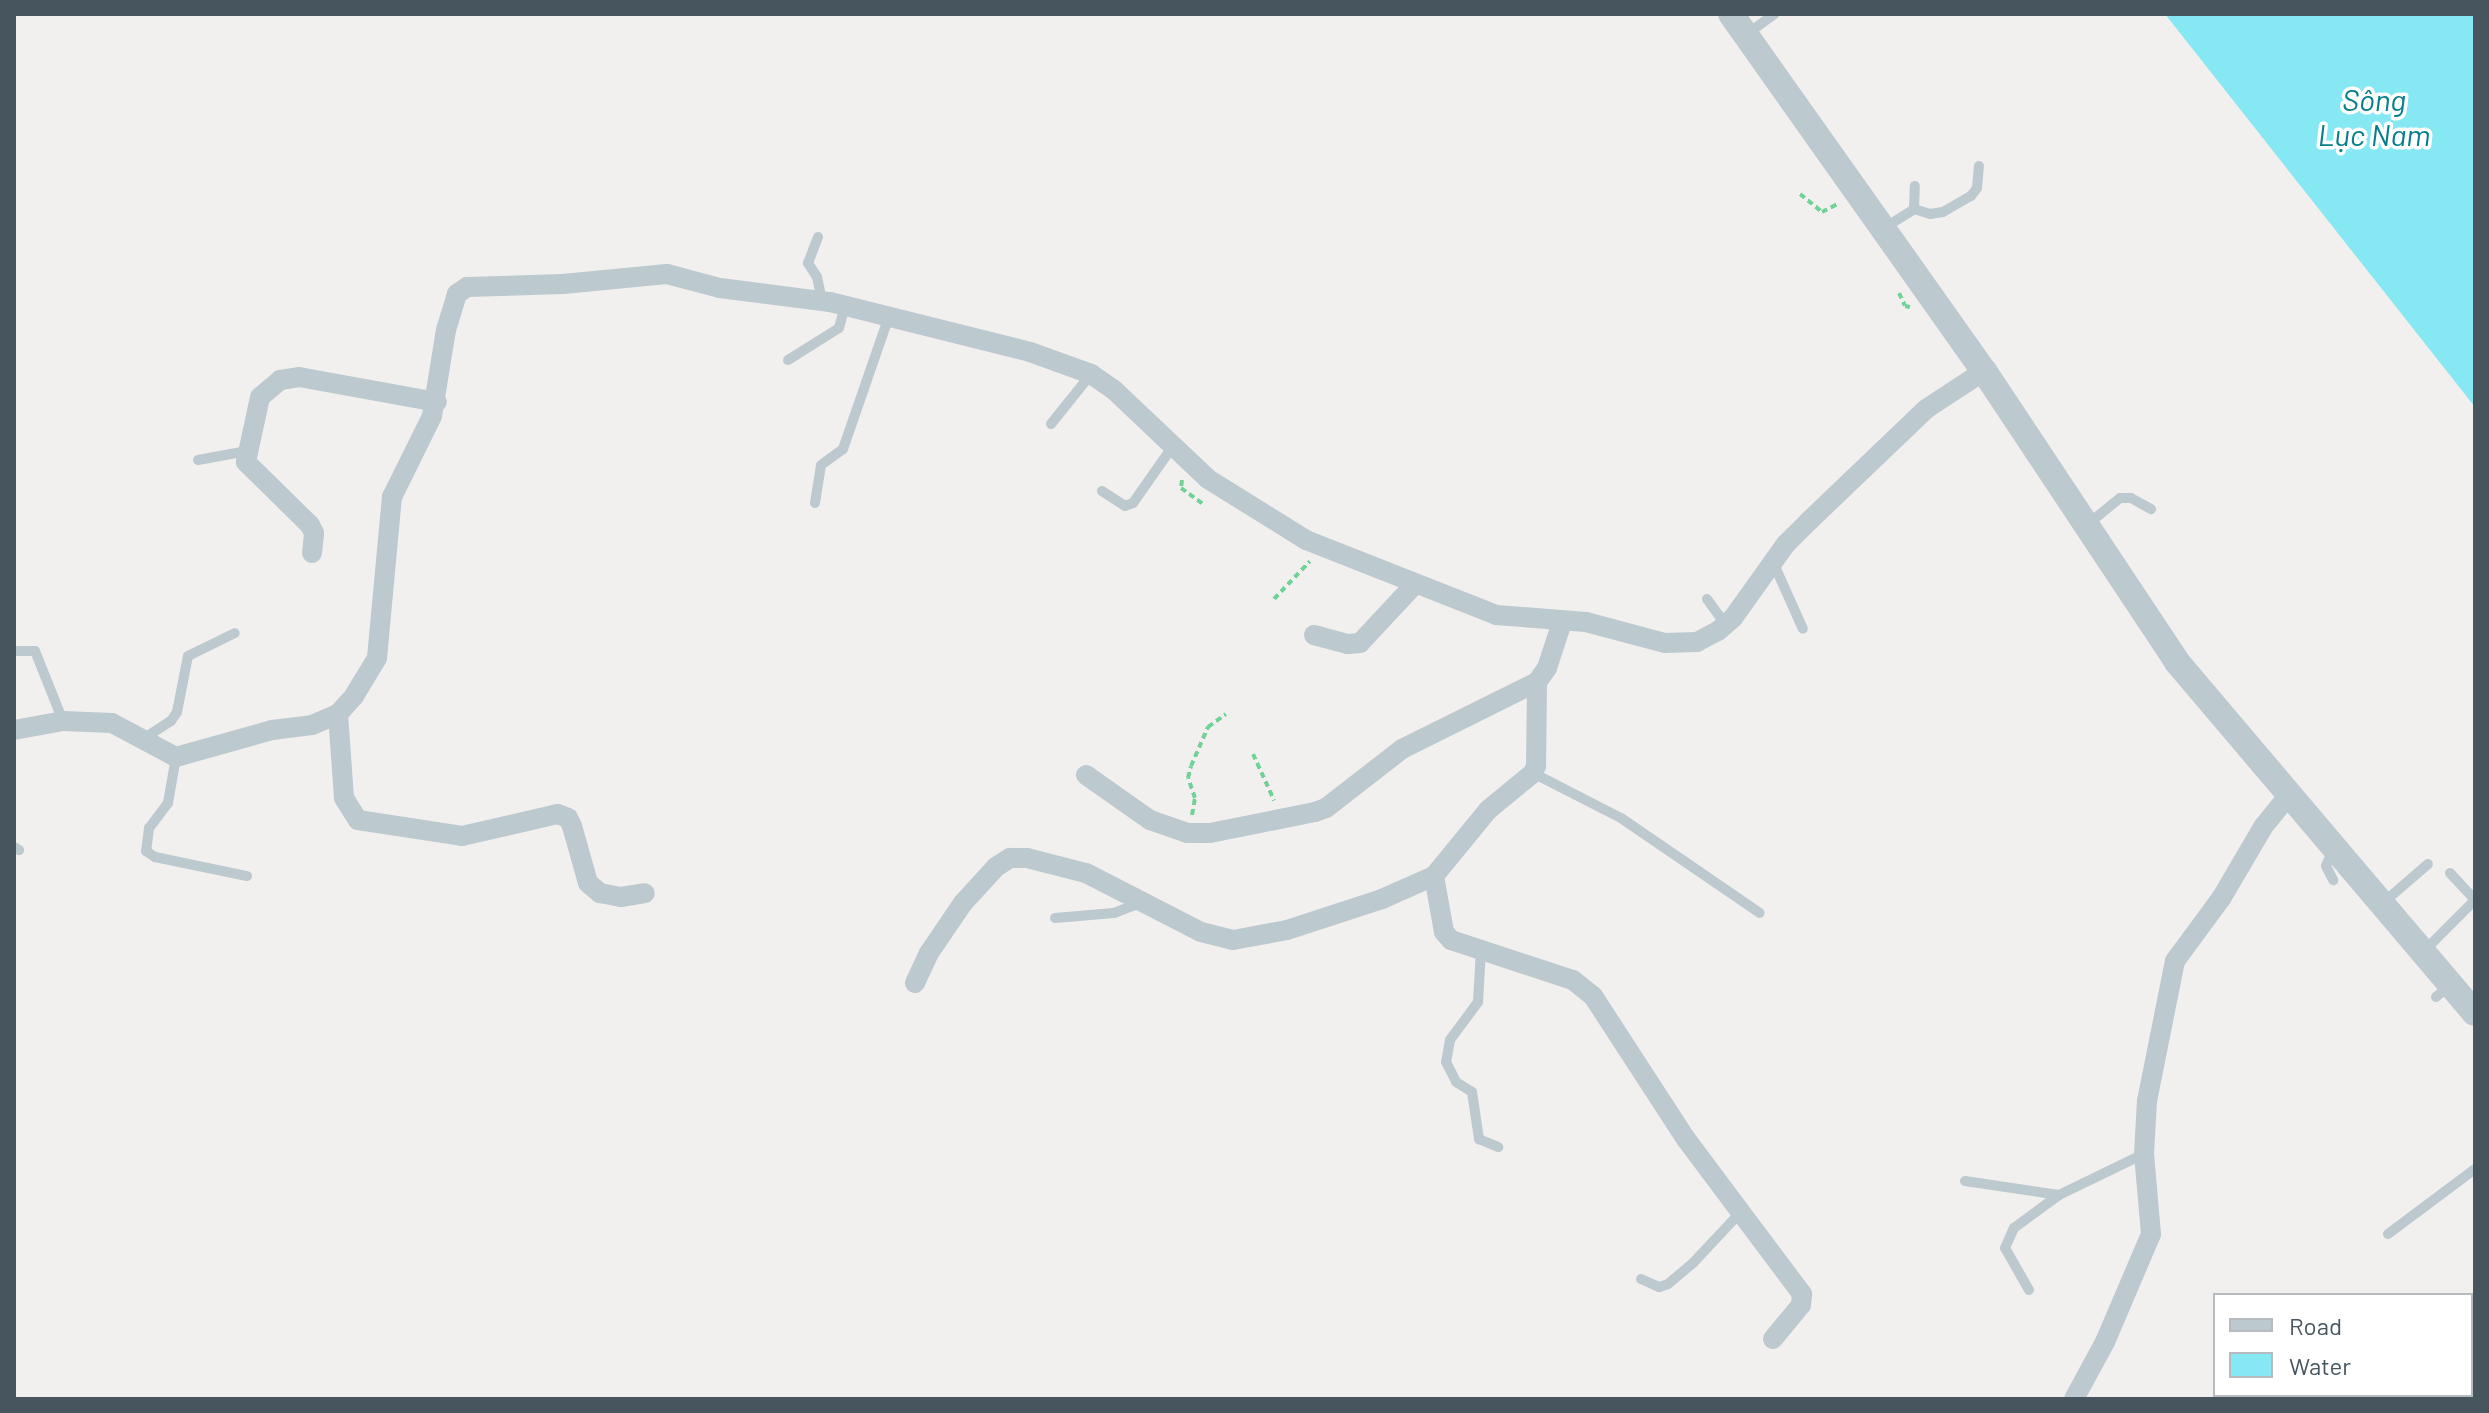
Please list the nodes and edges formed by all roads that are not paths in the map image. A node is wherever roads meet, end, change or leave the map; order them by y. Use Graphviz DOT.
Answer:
graph roads {
  1 [pos="1775,14"];
  2 [pos="1738,25"];
  3 [pos="1979,166"];
  4 [pos="1915,186"];
  5 [pos="1914,209"];
  6 [pos="1882,229"];
  7 [pos="818,237"];
  8 [pos="822,300"];
  9 [pos="845,306"];
  10 [pos="889,316"];
  11 [pos="788,360"];
  12 [pos="1984,371"];
  13 [pos="1091,374"];
  14 [pos="437,402"];
  15 [pos="1051,424"];
  16 [pos="1173,446"];
  17 [pos="247,451"];
  18 [pos="198,460"];
  19 [pos="1102,491"];
  20 [pos="815,503"];
  21 [pos="2151,509"];
  22 [pos="2086,526"];
  23 [pos="312,553"];
  24 [pos="1773,562"];
  25 [pos="1414,585"];
  26 [pos="1707,599"];
  27 [pos="1562,622"];
  28 [pos="1726,625"];
  29 [pos="1803,629"];
  30 [pos="235,633"];
  31 [pos="1314,635"];
  32 [pos="15,651"];
  33 [pos="1537,682"];
  34 [pos="338,714"];
  35 [pos="63,721"];
  36 [pos="14,730"];
  37 [pos="143,739"];
  38 [pos="176,757"];
  39 [pos="1533,773"];
  40 [pos="1086,775"];
  41 [pos="2288,796"];
  42 [pos="2334,848"];
  43 [pos="2428,864"];
  44 [pos="2450,873"];
  45 [pos="247,876"];
  46 [pos="1434,876"];
  47 [pos="2333,880"];
  48 [pos="645,893"];
  49 [pos="2475,900"];
  50 [pos="1143,901"];
  51 [pos="2384,902"];
  52 [pos="1760,913"];
  53 [pos="1055,918"];
  54 [pos="1481,950"];
  55 [pos="2425,950"];
  56 [pos="915,983"];
  57 [pos="2475,1013"];
  58 [pos="1498,1147"];
  59 [pos="2144,1154"];
  60 [pos="2475,1169"];
  61 [pos="1965,1181"];
  62 [pos="2059,1195"];
  63 [pos="1740,1213"];
  64 [pos="2388,1234"];
  65 [pos="1641,1279"];
  66 [pos="2029,1290"];
  67 [pos="1773,1339"];
  68 [pos="2074,1399"];
  1 -- 2 [label="lane"];
  2 -- 6 [label="street"];
  3 -- 5 [label="lane"];
  4 -- 5 [label="lane"];
  5 -- 6 [label="lane"];
  6 -- 12 [label="street"];
  7 -- 8 [label="lane"];
  8 -- 9 [label="street"];
  8 -- 14 [label="street"];
  9 -- 10 [label="street"];
  9 -- 11 [label="lane"];
  10 -- 13 [label="street"];
  10 -- 20 [label="lane"];
  12 -- 22 [label="street"];
  12 -- 24 [label="street"];
  13 -- 15 [label="lane"];
  13 -- 16 [label="street"];
  14 -- 17 [label="street"];
  14 -- 34 [label="street"];
  16 -- 19 [label="lane"];
  16 -- 25 [label="street"];
  17 -- 18 [label="lane"];
  17 -- 23 [label="street"];
  21 -- 22 [label="lane"];
  22 -- 41 [label="street"];
  24 -- 28 [label="street"];
  24 -- 29 [label="lane"];
  25 -- 27 [label="street"];
  25 -- 31 [label="street"];
  26 -- 28 [label="lane"];
  27 -- 28 [label="street"];
  27 -- 33 [label="street"];
  30 -- 37 [label="lane"];
  32 -- 35 [label="lane"];
  33 -- 39 [label="street"];
  33 -- 40 [label="street"];
  34 -- 38 [label="street"];
  34 -- 48 [label="street"];
  35 -- 36 [label="street"];
  35 -- 37 [label="street"];
  37 -- 38 [label="street"];
  38 -- 45 [label="lane"];
  39 -- 46 [label="street"];
  39 -- 52 [label="lane"];
  41 -- 42 [label="street"];
  41 -- 59 [label="street"];
  42 -- 47 [label="lane"];
  42 -- 51 [label="street"];
  43 -- 51 [label="lane"];
  44 -- 49 [label="lane"];
  46 -- 50 [label="street"];
  46 -- 54 [label="street"];
  49 -- 55 [label="lane"];
  50 -- 53 [label="lane"];
  50 -- 56 [label="street"];
  51 -- 55 [label="street"];
  54 -- 58 [label="lane"];
  54 -- 63 [label="street"];
  55 -- 57 [label="street"];
  59 -- 62 [label="lane"];
  59 -- 68 [label="street"];
  60 -- 64 [label="lane"];
  61 -- 62 [label="lane"];
  62 -- 66 [label="lane"];
  63 -- 65 [label="lane"];
  63 -- 67 [label="street"];
}
